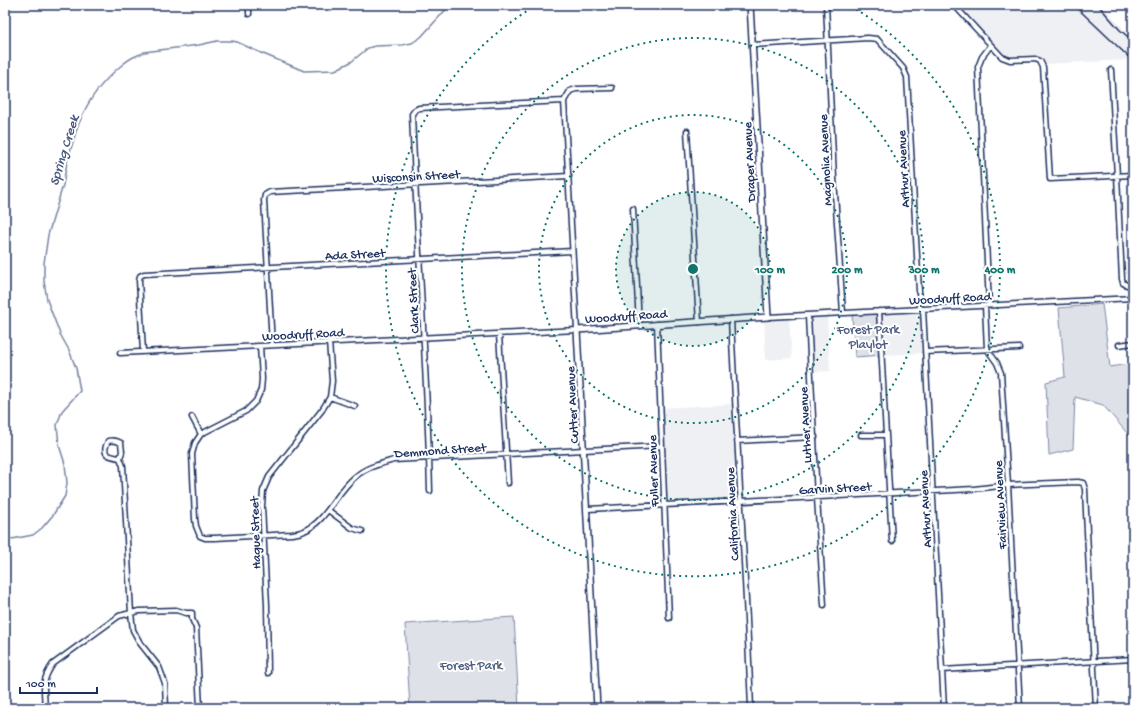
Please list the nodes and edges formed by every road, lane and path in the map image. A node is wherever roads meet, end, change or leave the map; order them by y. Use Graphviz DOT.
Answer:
graph roads {
  1 [pos="249,5"];
  2 [pos="750,5"];
  3 [pos="826,5"];
  4 [pos="954,5"];
  5 [pos="250,14"];
  6 [pos="828,40"];
  7 [pos="752,45"];
  8 [pos="991,45"];
  9 [pos="1111,70"];
  10 [pos="612,88"];
  11 [pos="564,101"];
  12 [pos="687,131"];
  13 [pos="1133,175"];
  14 [pos="569,176"];
  15 [pos="1117,176"];
  16 [pos="415,185"];
  17 [pos="633,209"];
  18 [pos="572,252"];
  19 [pos="420,260"];
  20 [pos="267,268"];
  21 [pos="1133,285"];
  22 [pos="1133,298"];
  23 [pos="987,306"];
  24 [pos="922,309"];
  25 [pos="879,311"];
  26 [pos="843,313"];
  27 [pos="808,316"];
  28 [pos="768,317"];
  29 [pos="731,319"];
  30 [pos="699,322"];
  31 [pos="656,324"];
  32 [pos="639,325"];
  33 [pos="577,330"];
  34 [pos="499,334"];
  35 [pos="424,337"];
  36 [pos="329,342"];
  37 [pos="1133,343"];
  38 [pos="272,345"];
  39 [pos="1119,345"];
  40 [pos="260,346"];
  41 [pos="1019,348"];
  42 [pos="987,349"];
  43 [pos="143,352"];
  44 [pos="925,352"];
  45 [pos="120,354"];
  46 [pos="330,397"];
  47 [pos="355,406"];
  48 [pos="192,417"];
  49 [pos="201,434"];
  50 [pos="886,435"];
  51 [pos="861,436"];
  52 [pos="815,437"];
  53 [pos="737,440"];
  54 [pos="661,446"];
  55 [pos="584,450"];
  56 [pos="506,455"];
  57 [pos="120,458"];
  58 [pos="429,459"];
  59 [pos="508,483"];
  60 [pos="1008,485"];
  61 [pos="430,491"];
  62 [pos="933,492"];
  63 [pos="889,494"];
  64 [pos="817,498"];
  65 [pos="741,502"];
  66 [pos="664,506"];
  67 [pos="588,509"];
  68 [pos="328,510"];
  69 [pos="362,530"];
  70 [pos="264,536"];
  71 [pos="892,541"];
  72 [pos="824,605"];
  73 [pos="131,613"];
  74 [pos="669,618"];
  75 [pos="1133,659"];
  76 [pos="1093,661"];
  77 [pos="1017,665"];
  78 [pos="942,670"];
  79 [pos="268,673"];
  80 [pos="45,708"];
  81 [pos="166,708"];
  82 [pos="200,708"];
  83 [pos="597,708"];
  84 [pos="751,708"];
  85 [pos="944,708"];
  86 [pos="1020,708"];
  87 [pos="1096,708"];
  1 -- 5 [label="street"];
  2 -- 7 [label="street, Draper Avenue"];
  3 -- 6 [label="street, Magnolia Avenue"];
  4 -- 8 [label="street"];
  6 -- 7 [label="street"];
  6 -- 24 [label="street, Arthur Avenue"];
  6 -- 26 [label="street, Magnolia Avenue"];
  7 -- 28 [label="street, Draper Avenue"];
  8 -- 15 [label="street"];
  8 -- 23 [label="street"];
  9 -- 15 [label="street"];
  10 -- 11 [label="street"];
  11 -- 14 [label="street, Cutter Avenue"];
  11 -- 16 [label="street, Clark Street"];
  12 -- 30 [label="street"];
  13 -- 15 [label="street"];
  14 -- 16 [label="street, Wisconsin Street"];
  14 -- 18 [label="street, Cutter Avenue"];
  15 -- 21 [label="street"];
  16 -- 19 [label="street, Clark Street"];
  16 -- 20 [label="street, Wisconsin Street"];
  17 -- 32 [label="street"];
  18 -- 19 [label="street, Ada Street"];
  18 -- 33 [label="street, Cutter Avenue"];
  19 -- 20 [label="street, Ada Street"];
  19 -- 35 [label="street, Clark Street"];
  20 -- 38 [label="street"];
  20 -- 43 [label="street, Ada Street"];
  22 -- 23 [label="street, Woodruff Road"];
  23 -- 24 [label="street, Woodruff Road"];
  23 -- 42 [label="street"];
  24 -- 25 [label="street, Woodruff Road"];
  24 -- 44 [label="street, Arthur Avenue"];
  25 -- 26 [label="street, Woodruff Road"];
  25 -- 50 [label="street"];
  26 -- 27 [label="street, Woodruff Road"];
  27 -- 28 [label="street, Woodruff Road"];
  27 -- 52 [label="street, Luther Avenue"];
  28 -- 29 [label="street, Woodruff Road"];
  29 -- 30 [label="street, Woodruff Road"];
  29 -- 53 [label="street, California Avenue"];
  30 -- 31 [label="street, Woodruff Road"];
  31 -- 32 [label="street, Woodruff Road"];
  31 -- 54 [label="street, Fuller Avenue"];
  32 -- 33 [label="street, Woodruff Road"];
  33 -- 34 [label="street, Woodruff Road"];
  33 -- 55 [label="street, Cutter Avenue"];
  34 -- 35 [label="street, Woodruff Road"];
  34 -- 56 [label="street"];
  35 -- 36 [label="street, Woodruff Road"];
  35 -- 58 [label="street, Clark Street"];
  36 -- 38 [label="street, Woodruff Road"];
  36 -- 46 [label="street, Hague Street"];
  37 -- 39 [label="street"];
  38 -- 40 [label="street, Woodruff Road"];
  40 -- 43 [label="street, Woodruff Road"];
  40 -- 49 [label="street"];
  41 -- 42 [label="street"];
  42 -- 44 [label="street"];
  42 -- 60 [label="street, Fairview Avenue"];
  43 -- 45 [label="street, Woodruff Road"];
  44 -- 62 [label="street, Arthur Avenue"];
  46 -- 47 [label="street"];
  46 -- 70 [label="street, Hague Street"];
  48 -- 49 [label="street"];
  49 -- 70 [label="street, Demmond Street"];
  50 -- 51 [label="street"];
  50 -- 63 [label="street"];
  52 -- 53 [label="street"];
  52 -- 64 [label="street, Luther Avenue"];
  53 -- 65 [label="street, California Avenue"];
  54 -- 55 [label="street, Demmond Street"];
  54 -- 66 [label="street, Fuller Avenue"];
  55 -- 56 [label="street, Demmond Street"];
  55 -- 67 [label="street, Cutter Avenue"];
  56 -- 58 [label="street, Demmond Street"];
  56 -- 59 [label="street"];
  57 -- 57 [label="street"];
  57 -- 73 [label="street"];
  58 -- 61 [label="street, Clark Street"];
  58 -- 68 [label="street, Demmond Street"];
  60 -- 62 [label="street, Garvin Street"];
  60 -- 76 [label="street, Garvin Street"];
  60 -- 77 [label="street, Fairview Avenue"];
  62 -- 63 [label="street, Garvin Street"];
  62 -- 78 [label="street, Arthur Avenue"];
  63 -- 64 [label="street, Garvin Street"];
  63 -- 71 [label="street"];
  64 -- 65 [label="street, Garvin Street"];
  64 -- 72 [label="street, Luther Avenue"];
  65 -- 66 [label="street, Garvin Street"];
  65 -- 84 [label="street, California Avenue"];
  66 -- 67 [label="street, Garvin Street"];
  66 -- 74 [label="street, Fuller Avenue"];
  67 -- 83 [label="street, Cutter Avenue"];
  68 -- 69 [label="street"];
  68 -- 70 [label="street, Demmond Street"];
  70 -- 79 [label="street, Hague Street"];
  73 -- 80 [label="street"];
  73 -- 81 [label="street"];
  73 -- 82 [label="street"];
  75 -- 76 [label="street"];
  76 -- 77 [label="street"];
  76 -- 87 [label="street"];
  77 -- 78 [label="street"];
  77 -- 86 [label="street, Fairview Avenue"];
  78 -- 85 [label="street, Arthur Avenue"];
}
